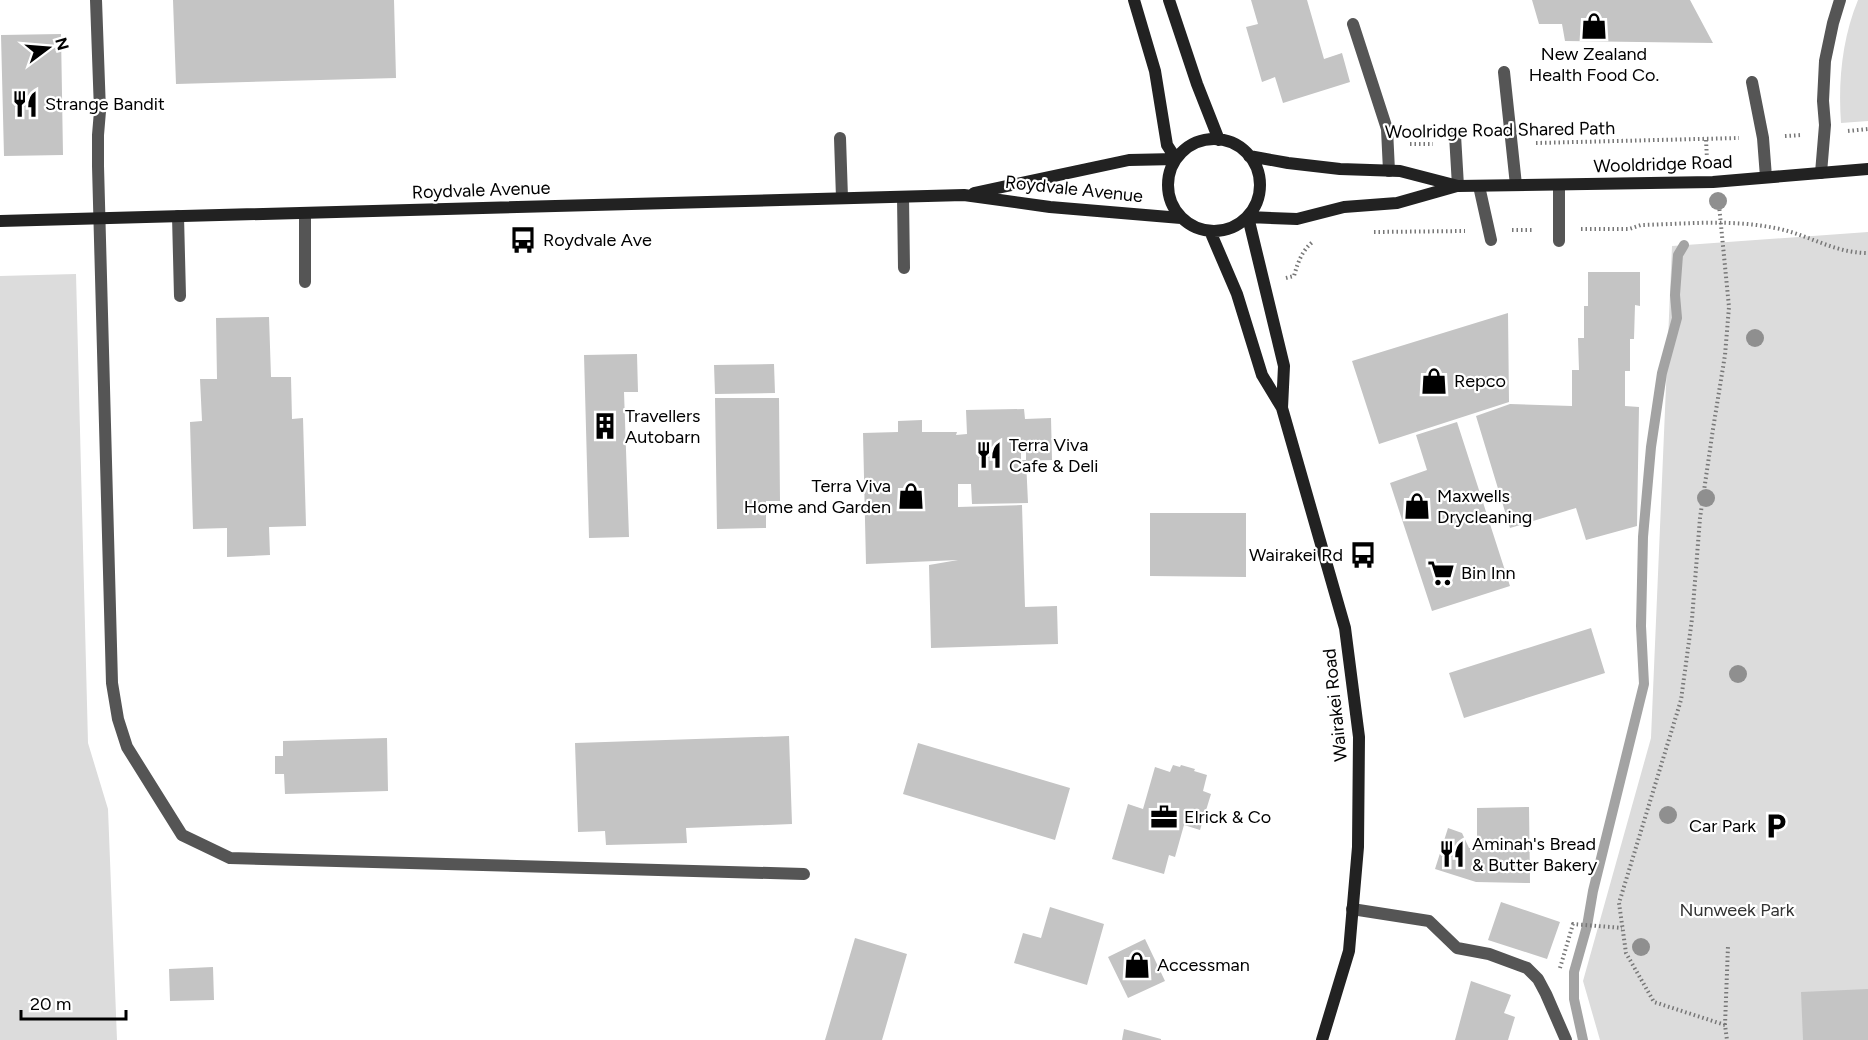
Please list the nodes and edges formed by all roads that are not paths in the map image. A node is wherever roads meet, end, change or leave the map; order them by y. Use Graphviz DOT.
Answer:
graph roads {
  1 [pos="96,0"];
  2 [pos="1134,0"];
  3 [pos="1169,0"];
  4 [pos="1840,0"];
  5 [pos="1353,24"];
  6 [pos="1504,72"];
  7 [pos="1752,82"];
  8 [pos="840,138"];
  9 [pos="1219,140"];
  10 [pos="1455,140"];
  11 [pos="1250,156"];
  12 [pos="1176,159"];
  13 [pos="1868,169"];
  14 [pos="1389,171"];
  15 [pos="1821,173"];
  16 [pos="1766,177"];
  17 [pos="1516,185"];
  18 [pos="1559,185"];
  19 [pos="1458,186"];
  20 [pos="1479,186"];
  21 [pos="964,195"];
  22 [pos="903,197"];
  23 [pos="842,198"];
  24 [pos="305,213"];
  25 [pos="178,216"];
  26 [pos="1248,217"];
  27 [pos="100,218"];
  28 [pos="1181,218"];
  29 [pos="0,221"];
  30 [pos="1210,231"];
  31 [pos="1491,240"];
  32 [pos="1559,241"];
  33 [pos="904,268"];
  34 [pos="305,282"];
  35 [pos="180,296"];
  36 [pos="1282,408"];
  37 [pos="804,874"];
  38 [pos="1352,909"];
  39 [pos="1322,1040"];
  40 [pos="1566,1040"];
  1 -- 27 [label="lane"];
  2 -- 12 [label="street"];
  3 -- 9 [label="street"];
  4 -- 15 [label="lane"];
  5 -- 14 [label="lane"];
  6 -- 17 [label="lane"];
  7 -- 16 [label="lane"];
  8 -- 23 [label="lane"];
  9 -- 11 [label="street"];
  9 -- 12 [label="street"];
  10 -- 19 [label="lane"];
  11 -- 14 [label="street, Wooldridge Road"];
  11 -- 26 [label="street"];
  12 -- 21 [label="street, Roydvale Avenue"];
  12 -- 28 [label="street"];
  13 -- 15 [label="street, Wooldridge Road"];
  14 -- 19 [label="street, Wooldridge Road"];
  15 -- 16 [label="street, Wooldridge Road"];
  16 -- 18 [label="street, Wooldridge Road"];
  17 -- 18 [label="street, Wooldridge Road"];
  17 -- 20 [label="street, Wooldridge Road"];
  18 -- 32 [label="lane"];
  19 -- 20 [label="street, Wooldridge Road"];
  19 -- 26 [label="street, Wooldridge Road"];
  20 -- 31 [label="lane"];
  21 -- 22 [label="street, Roydvale Avenue"];
  21 -- 28 [label="street, Roydvale Avenue"];
  22 -- 23 [label="street, Roydvale Avenue"];
  22 -- 33 [label="lane"];
  23 -- 24 [label="street, Roydvale Avenue"];
  24 -- 25 [label="street, Roydvale Avenue"];
  24 -- 34 [label="lane"];
  25 -- 27 [label="street, Roydvale Avenue"];
  25 -- 35 [label="lane"];
  26 -- 30 [label="street"];
  26 -- 36 [label="street, Wairakei Road"];
  27 -- 29 [label="street, Roydvale Avenue"];
  27 -- 37 [label="lane"];
  28 -- 30 [label="street"];
  30 -- 36 [label="street, Wairakei Road"];
  36 -- 38 [label="street, Wairakei Road"];
  38 -- 39 [label="street, Wairakei Road"];
  38 -- 40 [label="lane"];
}
